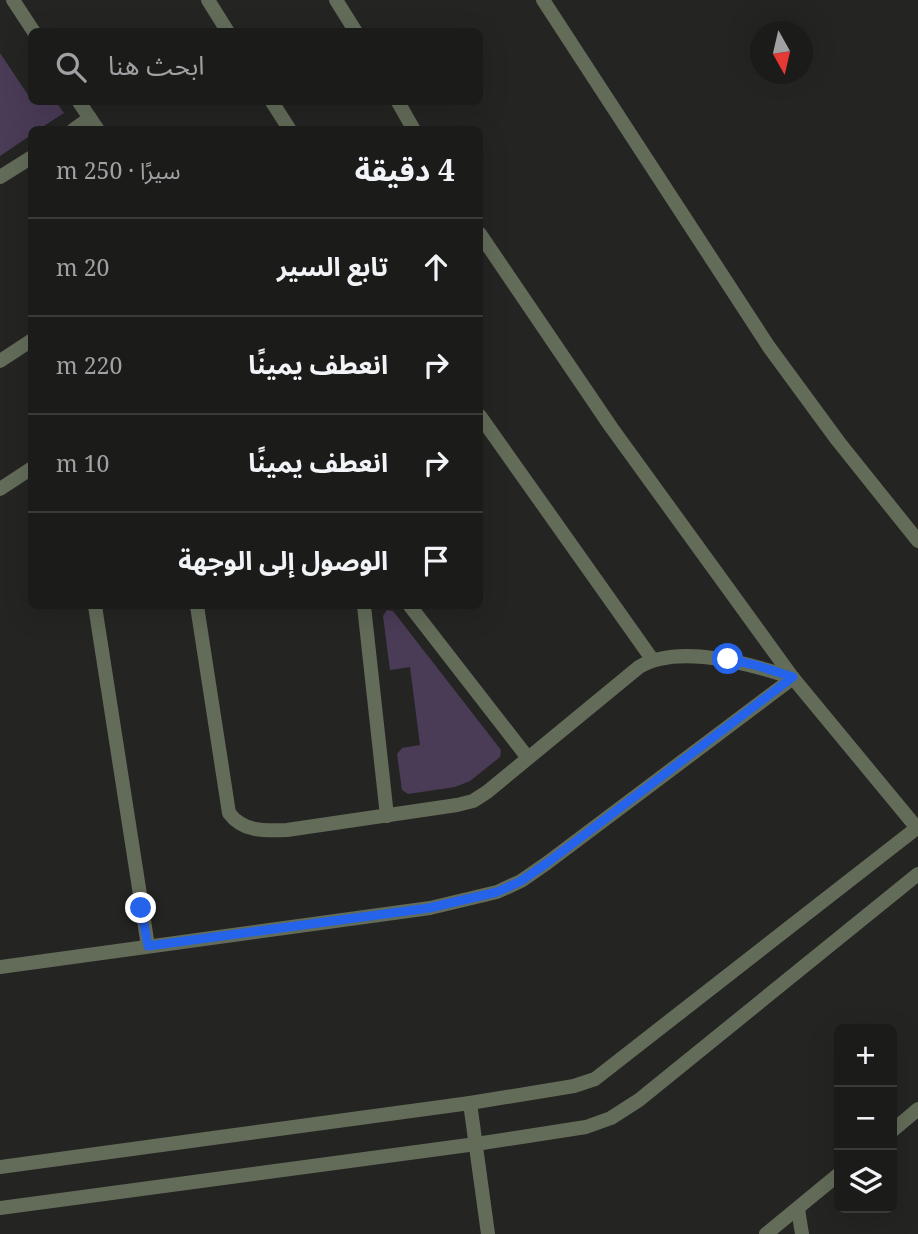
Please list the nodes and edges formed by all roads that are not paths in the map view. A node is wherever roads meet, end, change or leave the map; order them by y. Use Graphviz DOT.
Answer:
graph roads {
  1 [pos="13,0"];
  2 [pos="208,0"];
  3 [pos="336,0"];
  4 [pos="542,0"];
  5 [pos="31,28"];
  6 [pos="226,28"];
  7 [pos="354,28"];
  8 [pos="81,105"];
  9 [pos="274,105"];
  10 [pos="400,105"];
  11 [pos="94,124"];
  12 [pos="287,126"];
  13 [pos="412,126"];
  14 [pos="28,159"];
  15 [pos="0,177"];
  16 [pos="483,238"];
  17 [pos="28,343"];
  18 [pos="0,361"];
  19 [pos="483,420"];
  20 [pos="28,471"];
  21 [pos="0,489"];
  22 [pos="918,541"];
  23 [pos="95,609"];
  24 [pos="197,609"];
  25 [pos="364,609"];
  26 [pos="412,609"];
  27 [pos="652,659"];
  28 [pos="793,677"];
  29 [pos="528,758"];
  30 [pos="387,816"];
  31 [pos="918,827"];
  32 [pos="918,874"];
  33 [pos="148,946"];
  34 [pos="0,967"];
  35 [pos="470,1102"];
  36 [pos="918,1109"];
  37 [pos="897,1127"];
  38 [pos="475,1144"];
  39 [pos="0,1167"];
  40 [pos="834,1178"];
  41 [pos="0,1208"];
  42 [pos="798,1209"];
  43 [pos="488,1234"];
  44 [pos="766,1234"];
  45 [pos="802,1234"];
  1 -- 5 [label="street"];
  2 -- 6 [label="street"];
  3 -- 7 [label="street"];
  4 -- 22 [label="street"];
  8 -- 11 [label="street"];
  9 -- 12 [label="street"];
  10 -- 13 [label="street"];
  14 -- 15 [label="street"];
  16 -- 28 [label="street"];
  17 -- 18 [label="street"];
  19 -- 27 [label="street"];
  20 -- 21 [label="street"];
  23 -- 33 [label="street"];
  24 -- 30 [label="street"];
  25 -- 30 [label="street"];
  26 -- 29 [label="street"];
  27 -- 28 [label="street"];
  27 -- 29 [label="street"];
  28 -- 31 [label="street"];
  28 -- 33 [label="street"];
  29 -- 30 [label="street"];
  31 -- 35 [label="street"];
  32 -- 38 [label="street"];
  33 -- 34 [label="street"];
  35 -- 38 [label="street"];
  35 -- 39 [label="street"];
  36 -- 37 [label="street"];
  38 -- 41 [label="street"];
  38 -- 43 [label="street"];
  40 -- 42 [label="street"];
  42 -- 44 [label="street"];
  42 -- 45 [label="street"];
}
